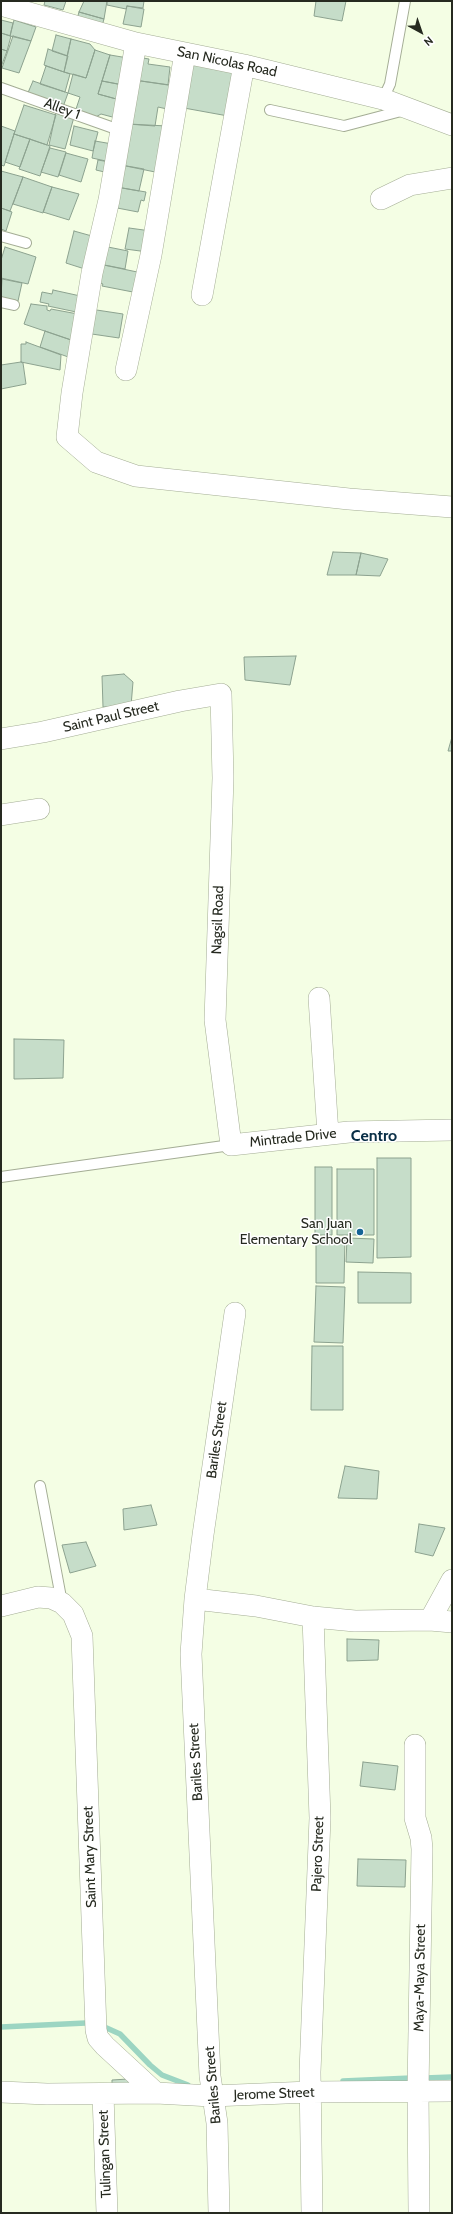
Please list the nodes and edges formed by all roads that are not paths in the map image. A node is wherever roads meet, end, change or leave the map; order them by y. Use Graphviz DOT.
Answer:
graph roads {
  1 [pos="406,1"];
  2 [pos="1,5"];
  3 [pos="136,43"];
  4 [pos="185,53"];
  5 [pos="244,65"];
  6 [pos="1,88"];
  7 [pos="384,99"];
  8 [pos="270,110"];
  9 [pos="406,110"];
  10 [pos="452,126"];
  11 [pos="122,131"];
  12 [pos="452,178"];
  13 [pos="381,199"];
  14 [pos="1,236"];
  15 [pos="26,243"];
  16 [pos="202,295"];
  17 [pos="1,302"];
  18 [pos="14,305"];
  19 [pos="126,370"];
  20 [pos="452,507"];
  21 [pos="221,694"];
  22 [pos="1,739"];
  23 [pos="39,808"];
  24 [pos="1,815"];
  25 [pos="319,998"];
  26 [pos="452,1130"];
  27 [pos="328,1134"];
  28 [pos="231,1145"];
  29 [pos="1,1177"];
  30 [pos="235,1313"];
  31 [pos="40,1486"];
  32 [pos="452,1580"];
  33 [pos="195,1600"];
  34 [pos="62,1603"];
  35 [pos="1,1606"];
  36 [pos="313,1617"];
  37 [pos="430,1620"];
  38 [pos="452,1622"];
  39 [pos="415,1745"];
  40 [pos="418,2090"];
  41 [pos="452,2091"];
  42 [pos="1,2092"];
  43 [pos="310,2092"];
  44 [pos="156,2093"];
  45 [pos="103,2094"];
  46 [pos="212,2096"];
  47 [pos="107,2213"];
  48 [pos="219,2213"];
  49 [pos="312,2213"];
  50 [pos="419,2213"];
  1 -- 7 [label="lane"];
  2 -- 3 [label="street, San Nicolas Road"];
  3 -- 4 [label="street, San Nicolas Road"];
  3 -- 11 [label="street"];
  4 -- 5 [label="street, San Nicolas Road"];
  4 -- 19 [label="street"];
  5 -- 7 [label="street, San Nicolas Road"];
  5 -- 16 [label="street"];
  6 -- 11 [label="lane, Alley 1"];
  7 -- 9 [label="street, San Nicolas Road"];
  8 -- 9 [label="lane"];
  9 -- 10 [label="street, San Nicolas Road"];
  11 -- 20 [label="street"];
  12 -- 13 [label="street"];
  14 -- 15 [label="lane"];
  17 -- 18 [label="lane"];
  21 -- 22 [label="street, Saint Paul Street"];
  21 -- 28 [label="street, Nagsil Road"];
  23 -- 24 [label="street"];
  25 -- 27 [label="street"];
  26 -- 27 [label="street, Mintrade Drive"];
  27 -- 28 [label="street, Mintrade Drive"];
  28 -- 29 [label="lane"];
  30 -- 33 [label="street, Bariles Street"];
  31 -- 34 [label="lane"];
  32 -- 37 [label="street"];
  33 -- 36 [label="street"];
  33 -- 46 [label="street, Bariles Street"];
  34 -- 35 [label="street"];
  34 -- 44 [label="street, Saint Mary Street"];
  36 -- 37 [label="street"];
  36 -- 43 [label="street, Pajero Street"];
  37 -- 38 [label="street"];
  39 -- 40 [label="street, Maya-Maya Street"];
  40 -- 41 [label="street, Jerome Street"];
  40 -- 43 [label="street, Jerome Street"];
  40 -- 50 [label="street, Maya-Maya Street"];
  42 -- 45 [label="street, Jerome Street"];
  43 -- 46 [label="street, Jerome Street"];
  43 -- 49 [label="street, Pajero Street"];
  44 -- 45 [label="street, Jerome Street"];
  44 -- 46 [label="street, Jerome Street"];
  45 -- 47 [label="street, Tulingan Street"];
  46 -- 48 [label="street, Bariles Street"];
}
